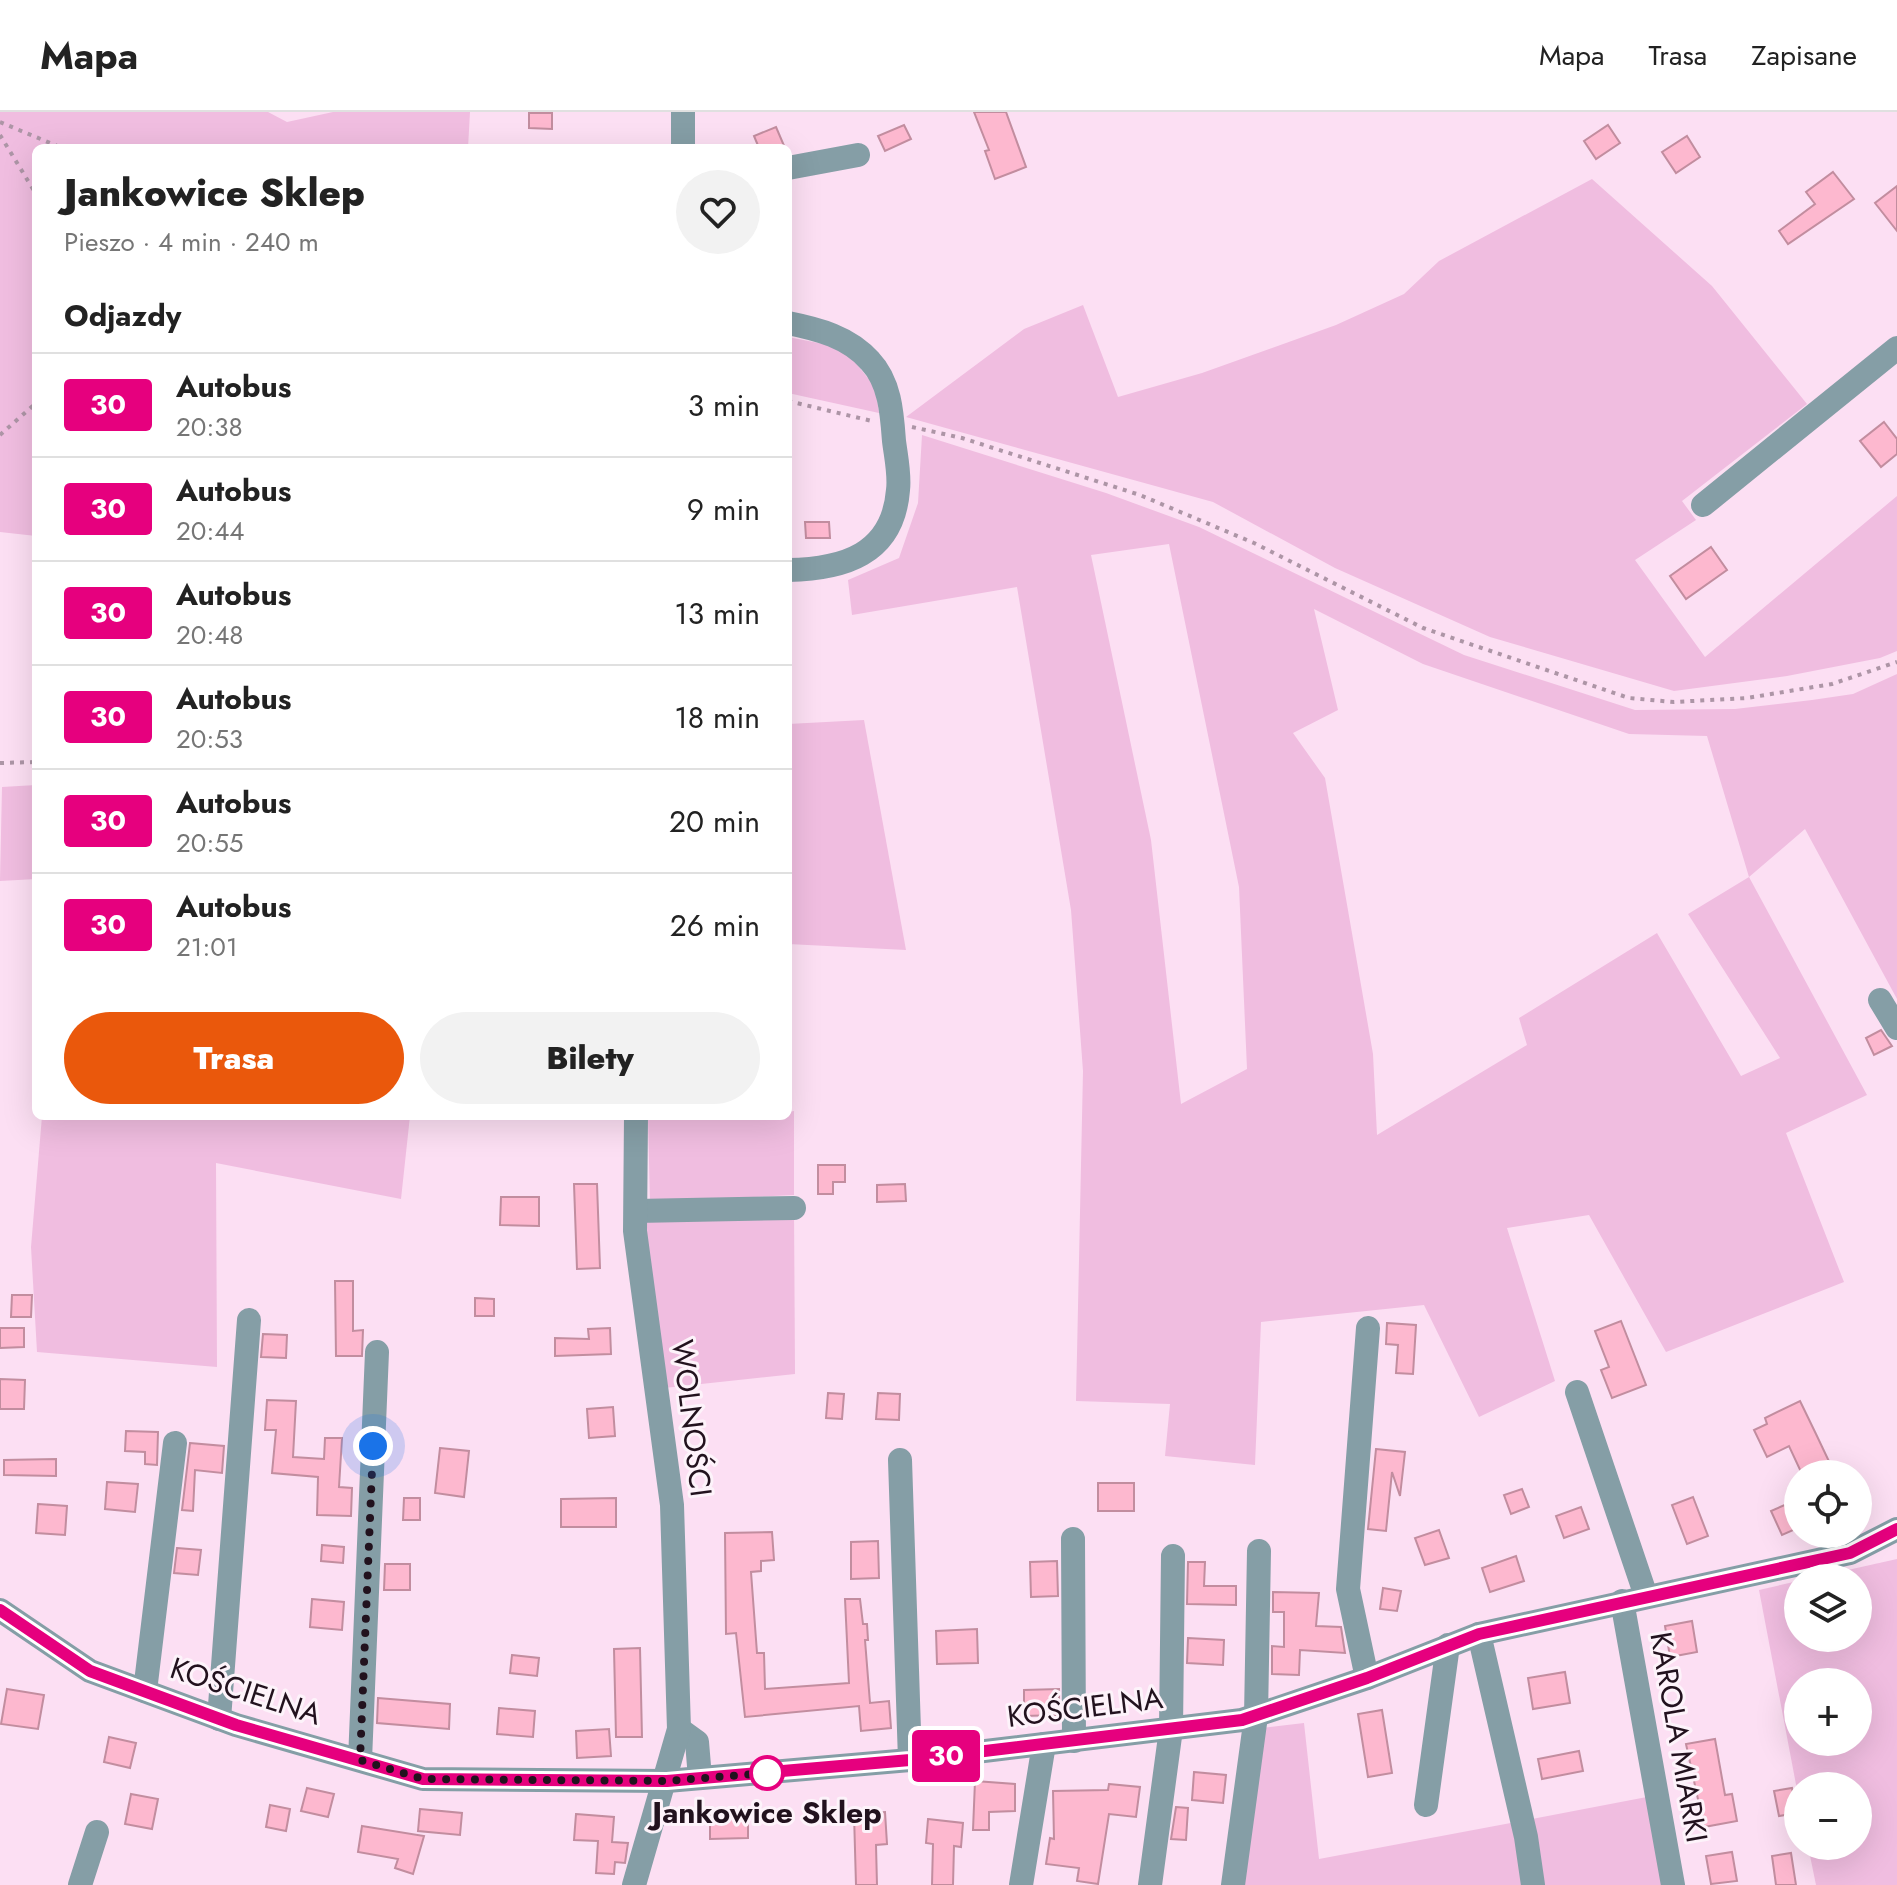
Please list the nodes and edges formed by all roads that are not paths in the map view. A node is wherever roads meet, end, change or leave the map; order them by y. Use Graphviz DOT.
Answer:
graph roads {
  1 [pos="683,112"];
  2 [pos="683,144"];
  3 [pos="858,155"];
  4 [pos="792,167"];
  5 [pos="792,324"];
  6 [pos="1897,348"];
  7 [pos="1703,505"];
  8 [pos="792,570"];
  9 [pos="1880,1000"];
  10 [pos="1897,1028"];
  11 [pos="636,1120"];
  12 [pos="794,1208"];
  13 [pos="636,1211"];
  14 [pos="249,1320"];
  15 [pos="1368,1328"];
  16 [pos="377,1352"];
  17 [pos="1577,1392"];
  18 [pos="175,1443"];
  19 [pos="900,1460"];
  20 [pos="1897,1529"];
  21 [pos="1073,1539"];
  22 [pos="1259,1551"];
  23 [pos="1173,1556"];
  24 [pos="1634,1598"];
  25 [pos="0,1610"];
  26 [pos="1479,1634"];
  27 [pos="1448,1645"];
  28 [pos="1367,1678"];
  29 [pos="145,1691"];
  30 [pos="1256,1716"];
  31 [pos="219,1719"];
  32 [pos="679,1729"];
  33 [pos="1171,1729"];
  34 [pos="1074,1741"];
  35 [pos="1044,1744"];
  36 [pos="360,1760"];
  37 [pos="910,1760"];
  38 [pos="700,1778"];
  39 [pos="667,1781"];
  40 [pos="1426,1805"];
  41 [pos="97,1832"];
  42 [pos="80,1885"];
  43 [pos="634,1885"];
  44 [pos="1021,1885"];
  45 [pos="1150,1885"];
  46 [pos="1233,1885"];
  47 [pos="1533,1885"];
  48 [pos="1673,1885"];
  1 -- 2 [label="street"];
  3 -- 4 [label="street"];
  5 -- 8 [label="street"];
  6 -- 7 [label="street"];
  9 -- 10 [label="street"];
  11 -- 13 [label="street, WOLNOŚCI"];
  12 -- 13 [label="street"];
  13 -- 32 [label="street, WOLNOŚCI"];
  14 -- 31 [label="street"];
  15 -- 28 [label="street"];
  16 -- 36 [label="street"];
  17 -- 24 [label="street, KAROLA MIARKI"];
  18 -- 29 [label="street"];
  19 -- 37 [label="street"];
  20 -- 24 [label="street, KOŚCIELNA"];
  21 -- 34 [label="street"];
  22 -- 30 [label="street"];
  23 -- 33 [label="street"];
  24 -- 26 [label="street, KOŚCIELNA"];
  24 -- 48 [label="street, KAROLA MIARKI"];
  25 -- 29 [label="street, KOŚCIELNA"];
  26 -- 27 [label="street, KOŚCIELNA"];
  26 -- 47 [label="street"];
  27 -- 28 [label="street, KOŚCIELNA"];
  27 -- 40 [label="street"];
  28 -- 30 [label="street, KOŚCIELNA"];
  29 -- 31 [label="street, KOŚCIELNA"];
  30 -- 33 [label="street, KOŚCIELNA"];
  30 -- 46 [label="street"];
  31 -- 36 [label="street, KOŚCIELNA"];
  32 -- 38 [label="street"];
  32 -- 39 [label="street, WOLNOŚCI"];
  33 -- 34 [label="street, KOŚCIELNA"];
  33 -- 45 [label="street"];
  34 -- 35 [label="street, KOŚCIELNA"];
  35 -- 37 [label="street, KOŚCIELNA"];
  35 -- 44 [label="street"];
  36 -- 39 [label="street, KOŚCIELNA"];
  37 -- 38 [label="street, KOŚCIELNA"];
  38 -- 39 [label="street, KOŚCIELNA"];
  39 -- 43 [label="street, WOLNOŚCI"];
  41 -- 42 [label="street"];
}
